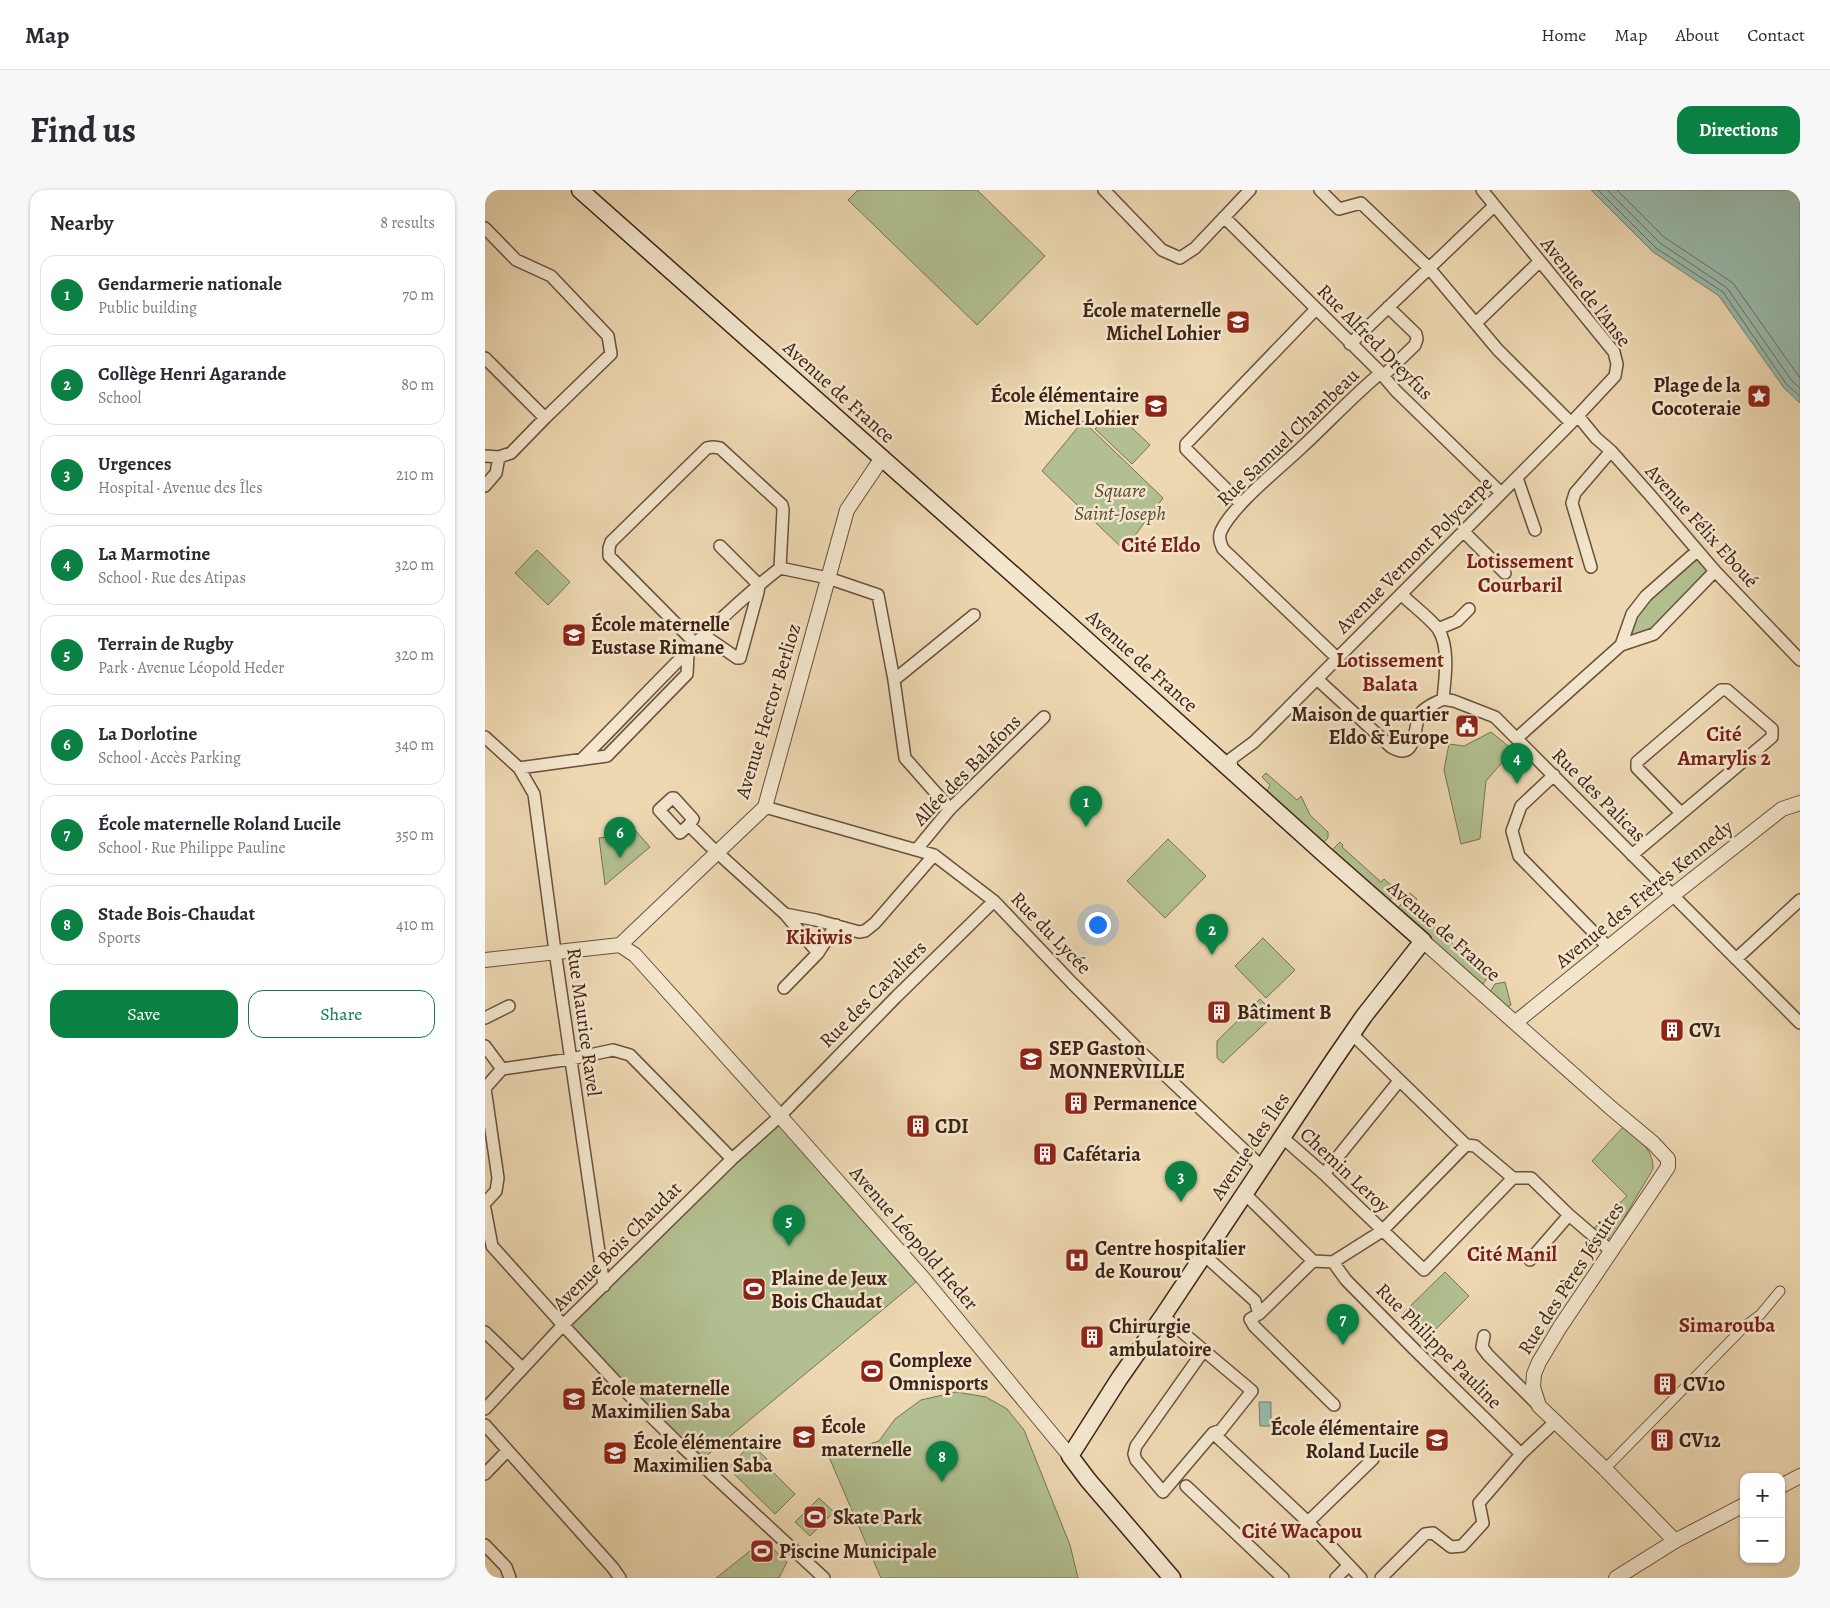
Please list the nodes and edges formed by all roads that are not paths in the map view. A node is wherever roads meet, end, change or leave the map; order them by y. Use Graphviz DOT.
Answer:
graph roads {
  1 [pos="580,190"];
  2 [pos="1104,190"];
  3 [pos="1250,190"];
  4 [pos="1320,190"];
  5 [pos="1482,190"];
  6 [pos="1494,206"];
  7 [pos="1224,217"];
  8 [pos="485,228"];
  9 [pos="1539,262"];
  10 [pos="1429,268"];
  11 [pos="1388,307"];
  12 [pos="1316,310"];
  13 [pos="1476,323"];
  14 [pos="1350,344"];
  15 [pos="485,358"];
  16 [pos="1381,374"];
  17 [pos="545,418"];
  18 [pos="1574,420"];
  19 [pos="1611,451"];
  20 [pos="485,456"];
  21 [pos="499,456"];
  22 [pos="882,458"];
  23 [pos="1517,478"];
  24 [pos="485,486"];
  25 [pos="1501,493"];
  26 [pos="1241,504"];
  27 [pos="1535,530"];
  28 [pos="1463,531"];
  29 [pos="720,546"];
  30 [pos="1697,551"];
  31 [pos="1591,566"];
  32 [pos="781,568"];
  33 [pos="1715,571"];
  34 [pos="1505,573"];
  35 [pos="828,578"];
  36 [pos="759,585"];
  37 [pos="1401,594"];
  38 [pos="1469,609"];
  39 [pos="974,615"];
  40 [pos="1438,629"];
  41 [pos="701,640"];
  42 [pos="1621,645"];
  43 [pos="1337,658"];
  44 [pos="1800,660"];
  45 [pos="1317,679"];
  46 [pos="894,680"];
  47 [pos="1443,699"];
  48 [pos="1044,717"];
  49 [pos="485,737"];
  50 [pos="1517,738"];
  51 [pos="1228,763"];
  52 [pos="519,768"];
  53 [pos="1554,776"];
  54 [pos="1800,803"];
  55 [pos="765,807"];
  56 [pos="950,809"];
  57 [pos="1681,813"];
  58 [pos="689,825"];
  59 [pos="917,849"];
  60 [pos="716,852"];
  61 [pos="934,855"];
  62 [pos="1632,855"];
  63 [pos="1673,895"];
  64 [pos="1800,900"];
  65 [pos="994,901"];
  66 [pos="785,914"];
  67 [pos="836,925"];
  68 [pos="1423,941"];
  69 [pos="620,945"];
  70 [pos="1609,948"];
  71 [pos="555,951"];
  72 [pos="819,953"];
  73 [pos="1736,959"];
  74 [pos="485,960"];
  75 [pos="784,988"];
  76 [pos="509,1006"];
  77 [pos="485,1018"];
  78 [pos="1516,1022"];
  79 [pos="1800,1023"];
  80 [pos="1353,1034"];
  81 [pos="485,1046"];
  82 [pos="571,1059"];
  83 [pos="502,1069"];
  84 [pos="1399,1081"];
  85 [pos="485,1088"];
  86 [pos="779,1116"];
  87 [pos="1282,1137"];
  88 [pos="1467,1145"];
  89 [pos="732,1159"];
  90 [pos="1262,1166"];
  91 [pos="1668,1167"];
  92 [pos="1324,1174"];
  93 [pos="1513,1178"];
  94 [pos="1244,1193"];
  95 [pos="485,1203"];
  96 [pos="485,1209"];
  97 [pos="1569,1215"];
  98 [pos="1382,1231"];
  99 [pos="489,1250"];
  100 [pos="1611,1251"];
  101 [pos="1204,1255"];
  102 [pos="1529,1260"];
  103 [pos="1313,1261"];
  104 [pos="1333,1262"];
  105 [pos="604,1286"];
  106 [pos="1780,1291"];
  107 [pos="1259,1314"];
  108 [pos="1163,1316"];
  109 [pos="563,1325"];
  110 [pos="485,1332"];
  111 [pos="1484,1336"];
  112 [pos="1204,1350"];
  113 [pos="522,1368"];
  114 [pos="1334,1405"];
  115 [pos="1539,1406"];
  116 [pos="485,1408"];
  117 [pos="1556,1421"];
  118 [pos="485,1425"];
  119 [pos="1213,1433"];
  120 [pos="507,1451"];
  121 [pos="1521,1454"];
  122 [pos="1070,1456"];
  123 [pos="1373,1458"];
  124 [pos="1605,1469"];
  125 [pos="485,1474"];
  126 [pos="1800,1476"];
  127 [pos="1785,1484"];
  128 [pos="1186,1486"];
  129 [pos="1740,1507"];
  130 [pos="1308,1522"];
  131 [pos="1675,1541"];
  132 [pos="485,1544"];
  133 [pos="1348,1566"];
  134 [pos="616,1575"];
  135 [pos="1164,1575"];
  136 [pos="510,1578"];
  137 [pos="824,1578"];
  138 [pos="1283,1578"];
  139 [pos="1336,1578"];
  140 [pos="1361,1578"];
  141 [pos="1381,1578"];
  142 [pos="1615,1578"];
  1 -- 22 [label="main road, Avenue de France"];
  2 -- 7 [label="street"];
  3 -- 7 [label="street"];
  4 -- 10 [label="street, Avenue Félix Eboué"];
  5 -- 6 [label="street, Avenue de l'Anse"];
  6 -- 9 [label="street, Avenue de l'Anse"];
  6 -- 10 [label="street"];
  7 -- 12 [label="street, Rue Alfred Dreyfus"];
  8 -- 17 [label="street"];
  9 -- 13 [label="street"];
  9 -- 18 [label="street, Avenue de l'Anse"];
  10 -- 11 [label="street"];
  10 -- 13 [label="street, Avenue Félix Eboué"];
  11 -- 14 [label="street"];
  11 -- 16 [label="street, Rue Samuel Chambeau"];
  12 -- 14 [label="street, Rue Alfred Dreyfus"];
  12 -- 26 [label="street"];
  13 -- 18 [label="street, Avenue Félix Eboué"];
  14 -- 16 [label="street, Rue Alfred Dreyfus"];
  15 -- 17 [label="street"];
  16 -- 25 [label="street, Rue Alfred Dreyfus"];
  16 -- 26 [label="street, Rue Samuel Chambeau"];
  17 -- 21 [label="street"];
  18 -- 19 [label="street, Avenue Félix Eboué"];
  18 -- 23 [label="street, Avenue Vernont Polycarpe"];
  19 -- 30 [label="street, Avenue Félix Eboué"];
  19 -- 31 [label="street"];
  20 -- 21 [label="street"];
  21 -- 24 [label="street"];
  22 -- 35 [label="street, Avenue Hector Berlioz"];
  22 -- 51 [label="main road, Avenue de France"];
  23 -- 25 [label="street, Avenue Vernont Polycarpe"];
  23 -- 27 [label="street"];
  25 -- 28 [label="street, Avenue Vernont Polycarpe"];
  26 -- 43 [label="street, Rue Samuel Chambeau"];
  28 -- 34 [label="street"];
  28 -- 37 [label="street, Avenue Vernont Polycarpe"];
  29 -- 36 [label="street"];
  30 -- 33 [label="street, Avenue Félix Eboué"];
  30 -- 42 [label="street"];
  32 -- 35 [label="street"];
  32 -- 36 [label="street"];
  32 -- 41 [label="street"];
  33 -- 42 [label="street"];
  33 -- 44 [label="street, Avenue Félix Eboué"];
  35 -- 46 [label="street"];
  35 -- 55 [label="street, Avenue Hector Berlioz"];
  36 -- 41 [label="street"];
  36 -- 41 [label="street"];
  37 -- 40 [label="street"];
  37 -- 43 [label="street, Avenue Vernont Polycarpe"];
  38 -- 40 [label="street"];
  39 -- 46 [label="street"];
  40 -- 47 [label="street"];
  41 -- 52 [label="street"];
  42 -- 50 [label="street"];
  43 -- 45 [label="street, Avenue Vernont Polycarpe"];
  45 -- 47 [label="street"];
  45 -- 51 [label="street, Avenue Vernont Polycarpe"];
  46 -- 56 [label="street"];
  47 -- 50 [label="street, Rue des Palicas"];
  48 -- 56 [label="street, Allée des Balafons"];
  49 -- 52 [label="street, Rue Maurice Ravel"];
  50 -- 53 [label="street, Rue des Palicas"];
  51 -- 68 [label="main road, Avenue de France"];
  52 -- 71 [label="street, Rue Maurice Ravel"];
  53 -- 62 [label="street, Rue des Palicas"];
  53 -- 70 [label="street"];
  54 -- 63 [label="street, Avenue des Frères Kennedy"];
  55 -- 59 [label="street, Rue du Lycée"];
  55 -- 60 [label="street, Avenue Hector Berlioz"];
  56 -- 59 [label="street, Allée des Balafons"];
  57 -- 57 [label="street"];
  57 -- 62 [label="street"];
  58 -- 60 [label="street"];
  59 -- 61 [label="street, Rue du Lycée"];
  60 -- 66 [label="street"];
  60 -- 69 [label="street, Avenue Hector Berlioz"];
  61 -- 65 [label="street, Rue du Lycée"];
  61 -- 67 [label="street"];
  62 -- 63 [label="street, Rue des Palicas"];
  63 -- 70 [label="street, Avenue des Frères Kennedy"];
  63 -- 73 [label="street, Rue des Palicas"];
  64 -- 73 [label="street"];
  65 -- 86 [label="street, Rue des Cavaliers"];
  65 -- 90 [label="street, Rue du Lycée"];
  66 -- 67 [label="street"];
  66 -- 72 [label="street"];
  67 -- 72 [label="street"];
  68 -- 78 [label="street, Avenue de France"];
  68 -- 80 [label="main road, Avenue des Îles"];
  69 -- 71 [label="street"];
  69 -- 86 [label="street, Avenue Léopold Heder"];
  70 -- 78 [label="street, Avenue des Frères Kennedy"];
  71 -- 74 [label="street"];
  71 -- 82 [label="street, Rue Maurice Ravel"];
  72 -- 75 [label="street"];
  73 -- 79 [label="street, Rue des Palicas"];
  76 -- 77 [label="street"];
  78 -- 91 [label="street, Avenue de France"];
  80 -- 84 [label="street"];
  80 -- 87 [label="main road, Avenue des Îles"];
  81 -- 83 [label="street"];
  82 -- 83 [label="street"];
  82 -- 89 [label="street"];
  82 -- 105 [label="street, Rue Maurice Ravel"];
  83 -- 85 [label="street"];
  84 -- 88 [label="street"];
  84 -- 92 [label="street"];
  85 -- 95 [label="street"];
  86 -- 89 [label="street, Avenue Bois Chaudat"];
  86 -- 122 [label="street, Avenue Léopold Heder"];
  87 -- 90 [label="main road, Avenue des Îles"];
  87 -- 92 [label="street, Chemin Leroy"];
  88 -- 93 [label="street"];
  88 -- 98 [label="street"];
  89 -- 105 [label="street, Avenue Bois Chaudat"];
  90 -- 94 [label="main road, Avenue des Îles"];
  91 -- 100 [label="street, Rue des Pères Jésuites"];
  92 -- 98 [label="street, Chemin Leroy"];
  93 -- 97 [label="street"];
  93 -- 98 [label="street, Chemin Leroy"];
  94 -- 101 [label="main road, Avenue des Îles"];
  94 -- 103 [label="street"];
  96 -- 99 [label="street"];
  97 -- 100 [label="street"];
  97 -- 102 [label="street"];
  98 -- 104 [label="street"];
  99 -- 109 [label="street"];
  100 -- 115 [label="street, Rue des Pères Jésuites"];
  101 -- 107 [label="street"];
  101 -- 108 [label="main road, Avenue des Îles"];
  103 -- 104 [label="street"];
  103 -- 107 [label="street"];
  104 -- 121 [label="street, Rue Philippe Pauline"];
  105 -- 109 [label="street, Avenue Bois Chaudat"];
  106 -- 124 [label="street"];
  107 -- 114 [label="street"];
  108 -- 112 [label="street"];
  108 -- 122 [label="main road, Avenue des Îles"];
  109 -- 113 [label="street, Avenue Bois Chaudat"];
  109 -- 137 [label="street"];
  110 -- 113 [label="street"];
  111 -- 115 [label="street"];
  112 -- 119 [label="street"];
  112 -- 119 [label="street"];
  113 -- 116 [label="street, Avenue Bois Chaudat"];
  115 -- 117 [label="street"];
  117 -- 121 [label="street"];
  117 -- 124 [label="street"];
  118 -- 120 [label="street"];
  119 -- 130 [label="street"];
  120 -- 125 [label="street"];
  120 -- 134 [label="street"];
  121 -- 141 [label="street"];
  122 -- 135 [label="main road, Avenue Léopold Heder"];
  123 -- 130 [label="street"];
  124 -- 131 [label="street"];
  126 -- 127 [label="street"];
  128 -- 138 [label="street"];
  129 -- 131 [label="street"];
  130 -- 133 [label="street"];
  131 -- 142 [label="street"];
  132 -- 136 [label="street"];
  133 -- 139 [label="street"];
  133 -- 140 [label="street"];
}
